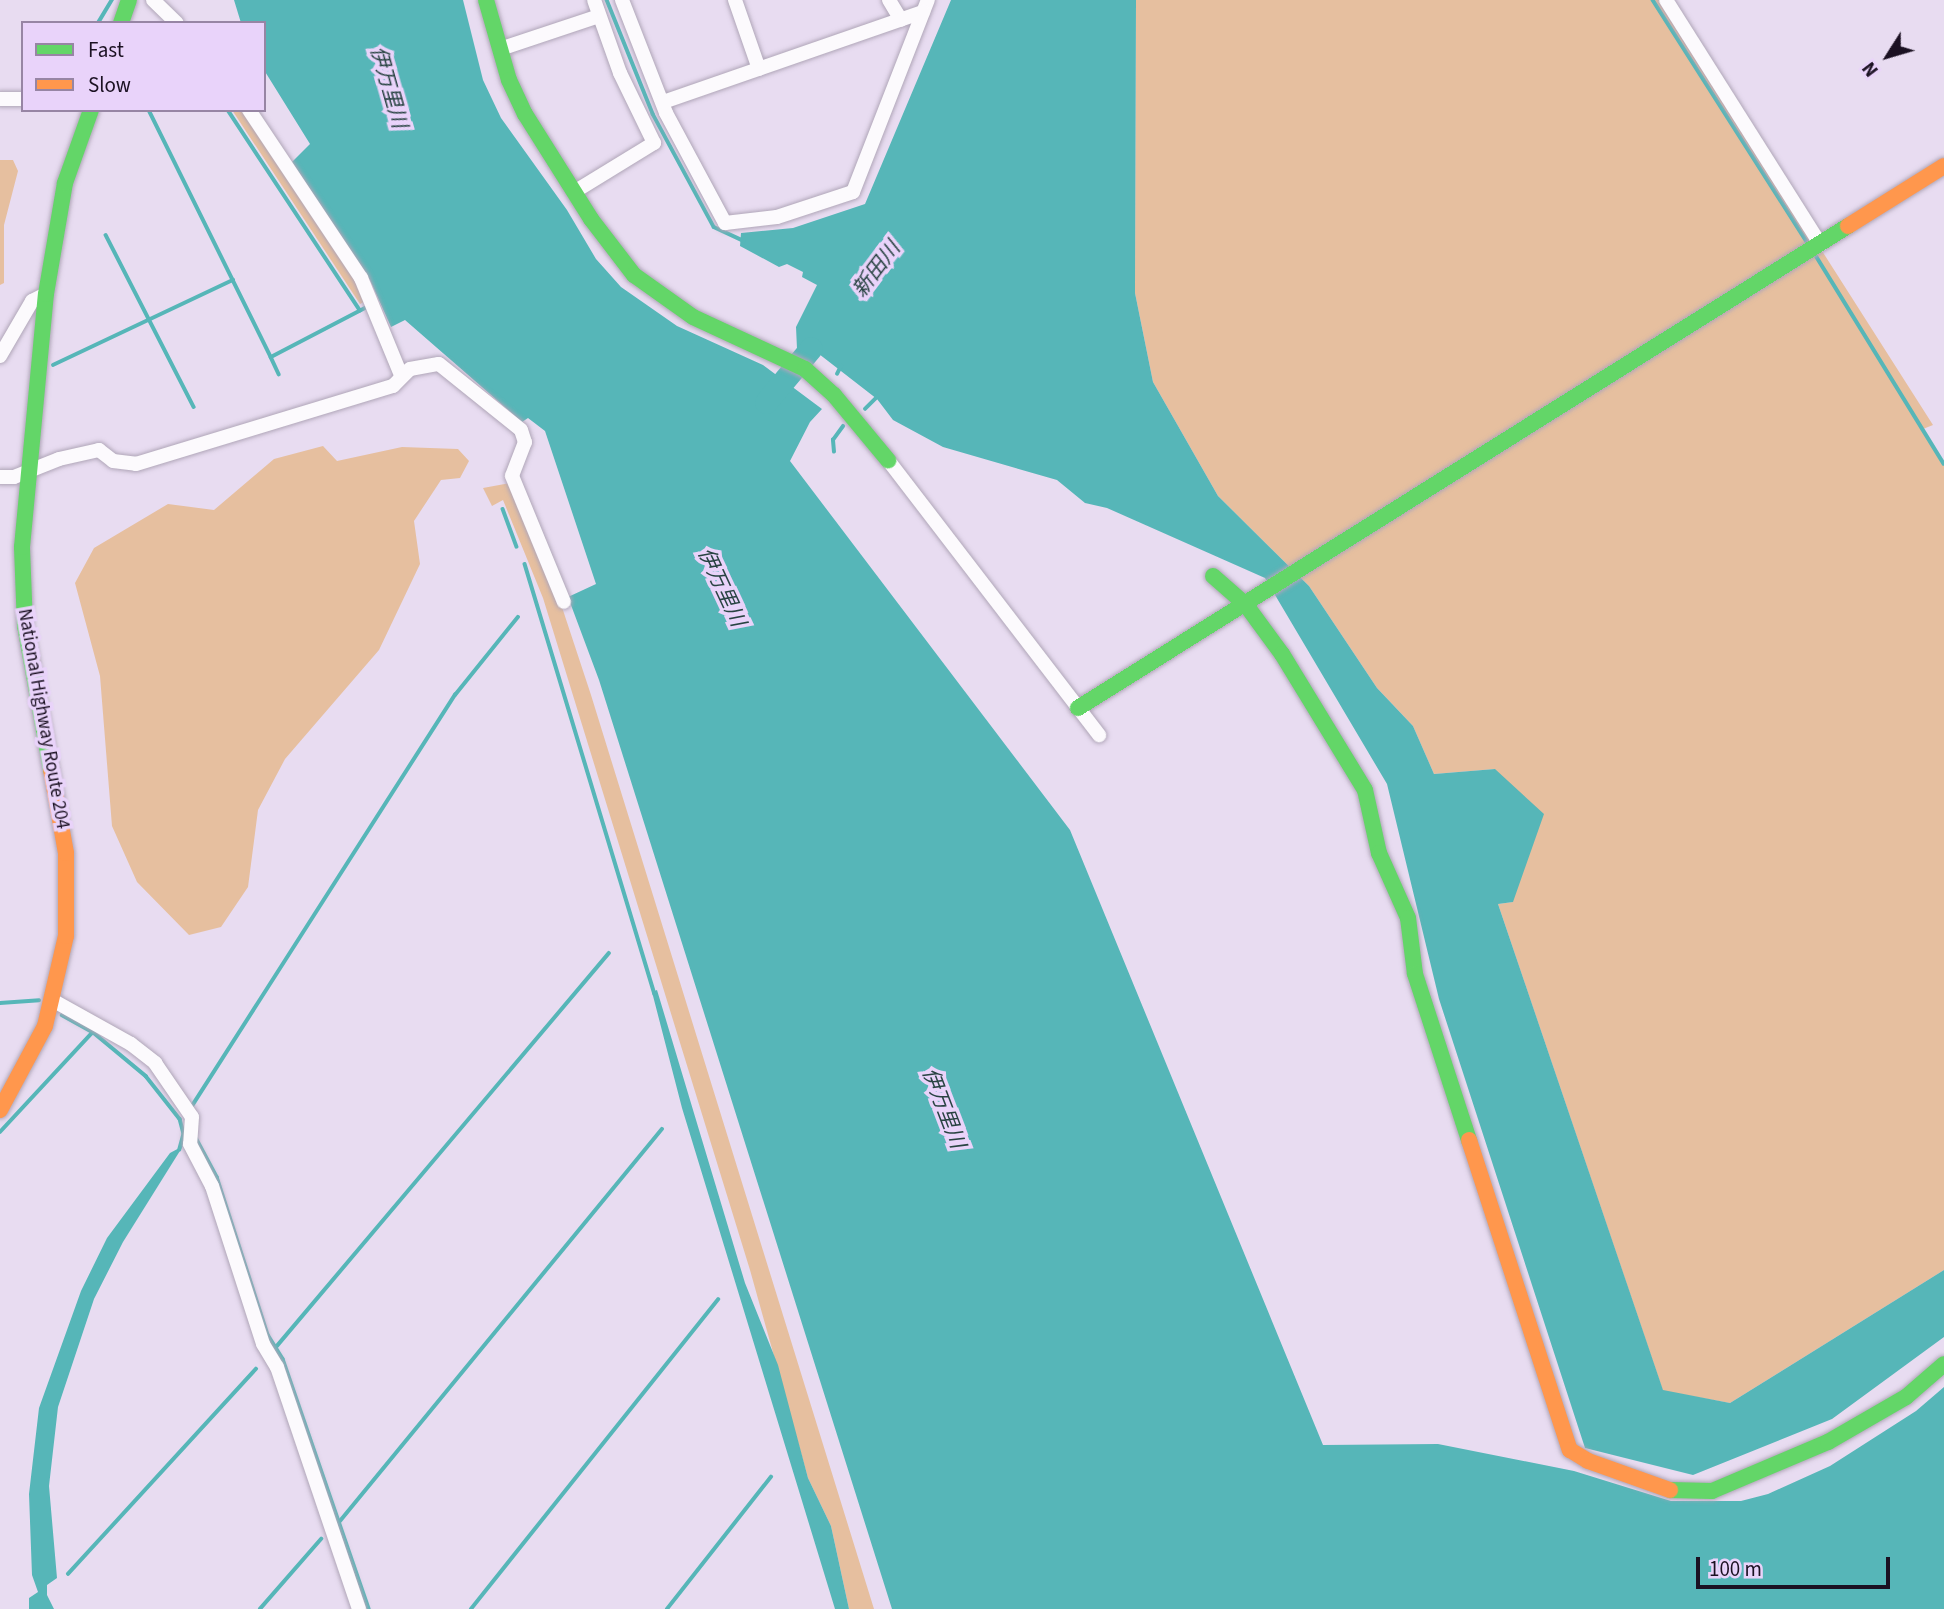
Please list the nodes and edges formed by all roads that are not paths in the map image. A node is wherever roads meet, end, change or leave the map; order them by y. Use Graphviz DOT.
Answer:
graph roads {
  1 [pos="129,0"];
  2 [pos="153,0"];
  3 [pos="486,0"];
  4 [pos="594,0"];
  5 [pos="622,0"];
  6 [pos="734,0"];
  7 [pos="889,0"];
  8 [pos="1665,0"];
  9 [pos="926,6"];
  10 [pos="599,16"];
  11 [pos="901,20"];
  12 [pos="122,21"];
  13 [pos="175,21"];
  14 [pos="500,50"];
  15 [pos="759,69"];
  16 [pos="0,99"];
  17 [pos="21,99"];
  18 [pos="663,102"];
  19 [pos="90,112"];
  20 [pos="250,112"];
  21 [pos="1944,166"];
  22 [pos="574,192"];
  23 [pos="1820,244"];
  24 [pos="46,294"];
  25 [pos="0,356"];
  26 [pos="401,375"];
  27 [pos="888,460"];
  28 [pos="28,473"];
  29 [pos="0,477"];
  30 [pos="1213,576"];
  31 [pos="1252,601"];
  32 [pos="564,602"];
  33 [pos="1078,708"];
  34 [pos="1100,735"];
  35 [pos="54,1001"];
  36 [pos="0,1110"];
  37 [pos="1944,1364"];
  38 [pos="359,1609"];
  1 -- 12 [label="main road"];
  2 -- 13 [label="street"];
  3 -- 14 [label="main road"];
  4 -- 10 [label="street"];
  5 -- 18 [label="street"];
  6 -- 15 [label="street"];
  7 -- 11 [label="street"];
  8 -- 23 [label="street"];
  9 -- 11 [label="street"];
  9 -- 18 [label="street"];
  10 -- 14 [label="street"];
  10 -- 22 [label="street"];
  11 -- 15 [label="street"];
  14 -- 22 [label="main road"];
  15 -- 18 [label="street"];
  16 -- 17 [label="street"];
  19 -- 24 [label="main road, National Highway Route 204"];
  20 -- 26 [label="street"];
  21 -- 23 [label="main road"];
  22 -- 27 [label="main road"];
  23 -- 31 [label="main road"];
  24 -- 25 [label="street"];
  24 -- 28 [label="main road, National Highway Route 204"];
  26 -- 28 [label="street"];
  26 -- 32 [label="street"];
  27 -- 33 [label="street"];
  28 -- 29 [label="street"];
  28 -- 35 [label="main road, National Highway Route 204"];
  30 -- 31 [label="main road"];
  31 -- 33 [label="main road"];
  31 -- 37 [label="main road"];
  33 -- 34 [label="street"];
  35 -- 36 [label="main road, National Highway Route 204"];
  35 -- 38 [label="street"];
}
